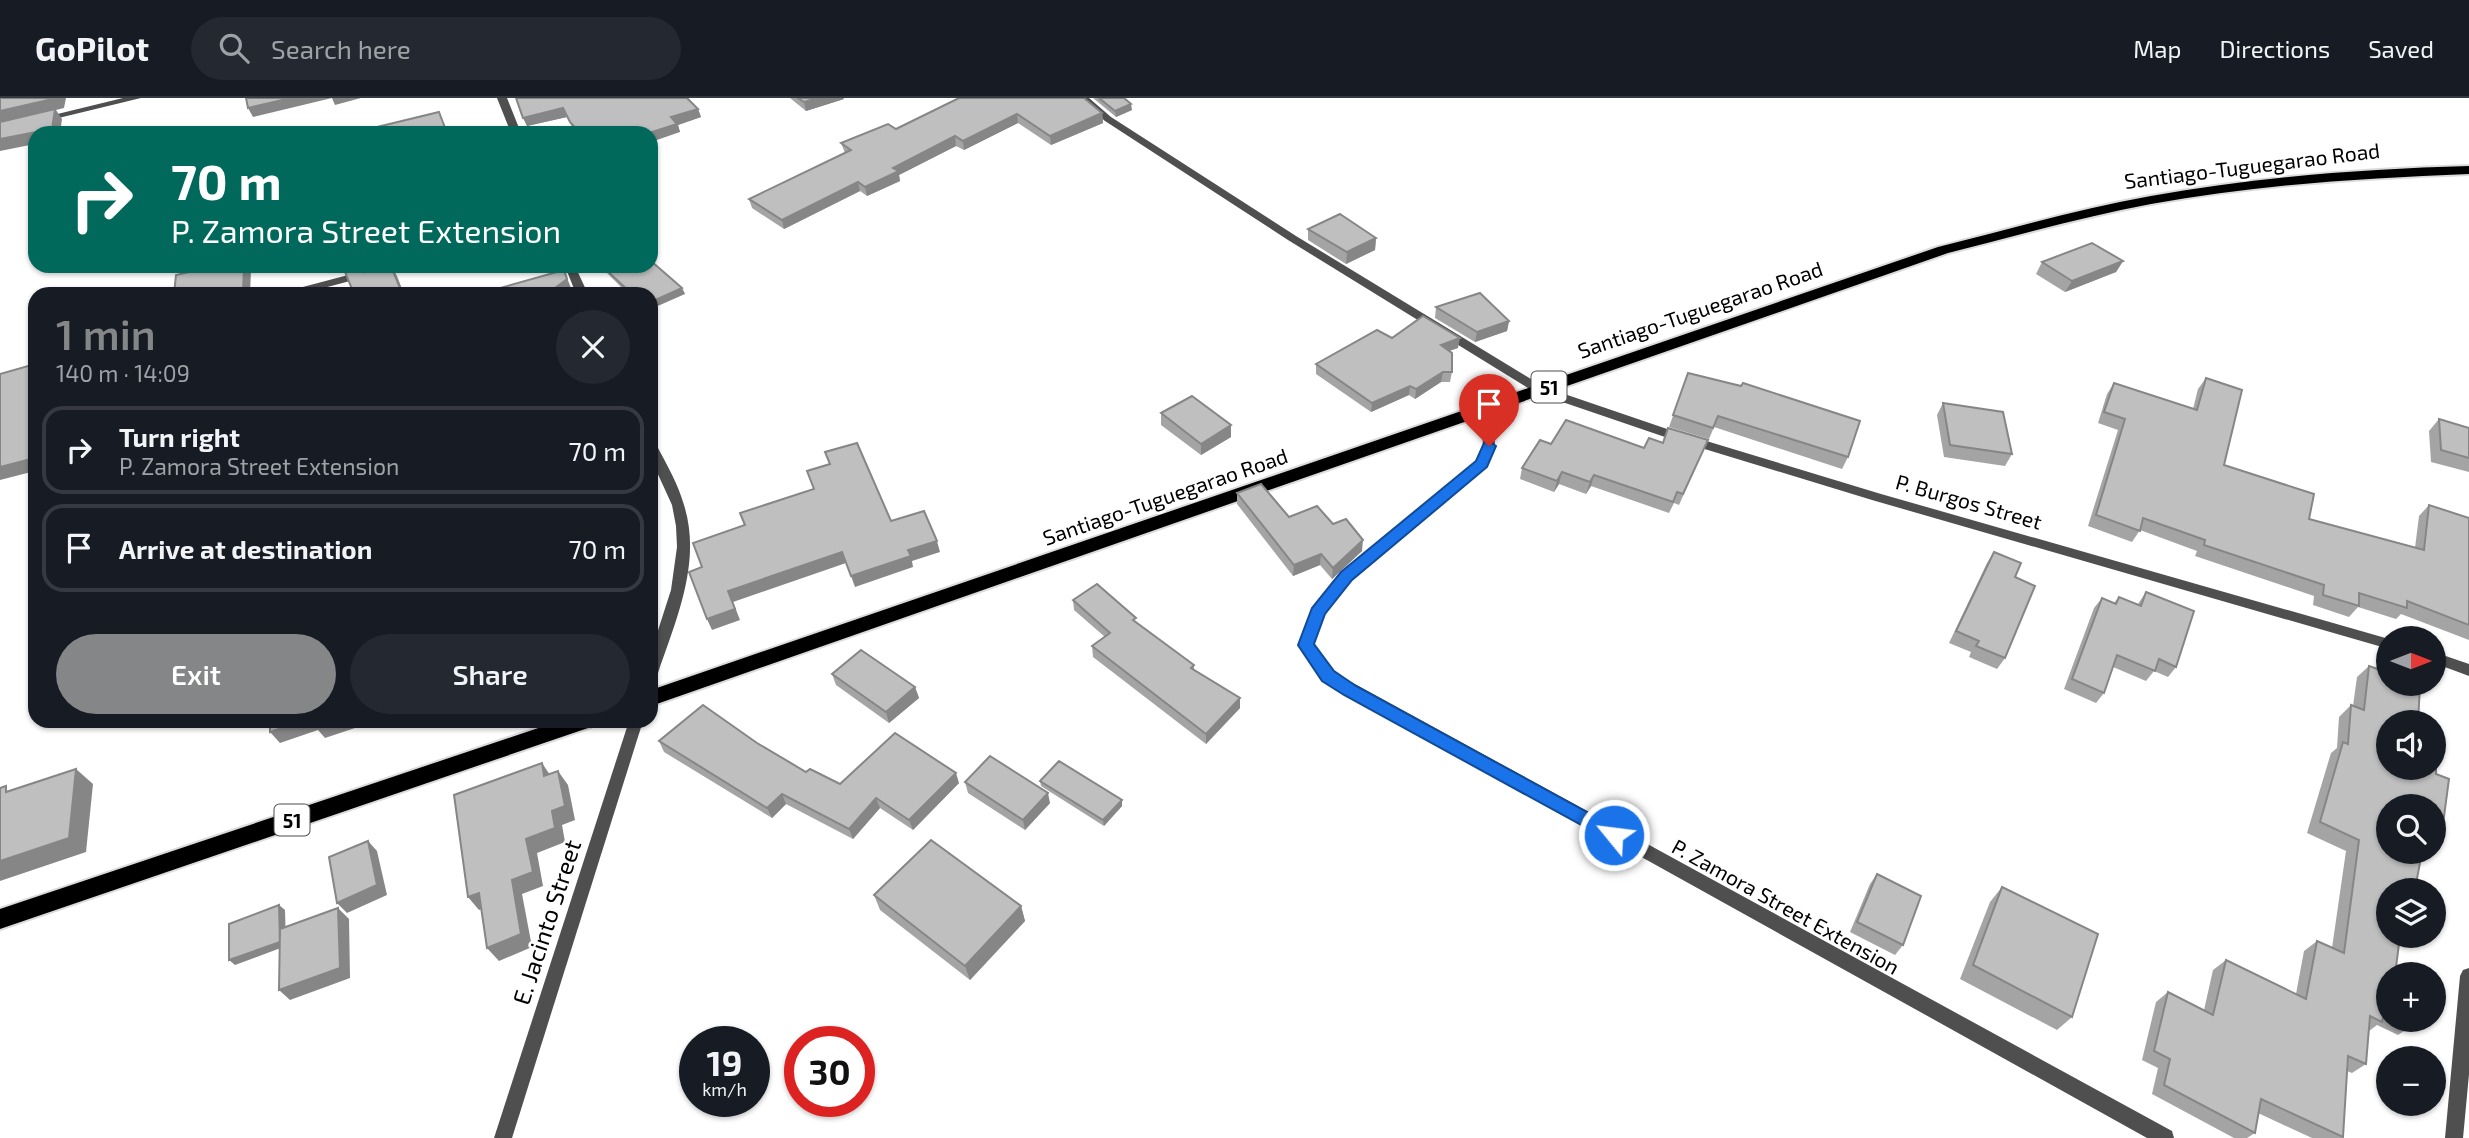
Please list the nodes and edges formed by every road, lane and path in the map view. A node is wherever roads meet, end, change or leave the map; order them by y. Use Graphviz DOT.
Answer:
graph roads {
  1 [pos="136,98"];
  2 [pos="502,98"];
  3 [pos="1083,98"];
  4 [pos="27,122"];
  5 [pos="513,126"];
  6 [pos="2469,170"];
  7 [pos="368,273"];
  8 [pos="315,287"];
  9 [pos="1540,390"];
  10 [pos="1487,409"];
  11 [pos="658,461"];
  12 [pos="2376,640"];
  13 [pos="658,650"];
  14 [pos="2446,661"];
  15 [pos="2469,670"];
  16 [pos="658,696"];
  17 [pos="563,728"];
  18 [pos="634,728"];
  19 [pos="0,919"];
  20 [pos="2469,976"];
  21 [pos="503,1138"];
  22 [pos="2165,1138"];
  23 [pos="2454,1138"];
  1 -- 4 [label="street"];
  2 -- 5 [label="street"];
  3 -- 9 [label="street, P. Burgos Street"];
  6 -- 9 [label="highway, Santiago-Tuguegarao Road / 51"];
  7 -- 8 [label="street"];
  9 -- 10 [label="highway, Santiago-Tuguegarao Road / 51"];
  9 -- 12 [label="street, P. Burgos Street"];
  10 -- 16 [label="highway, Santiago-Tuguegarao Road / 51"];
  10 -- 22 [label="street, P. Zamora Street Extension"];
  11 -- 13 [label="street"];
  14 -- 15 [label="street"];
  17 -- 19 [label="highway, 51"];
  18 -- 21 [label="street, E. Jacinto Street"];
  20 -- 23 [label="street"];
}
